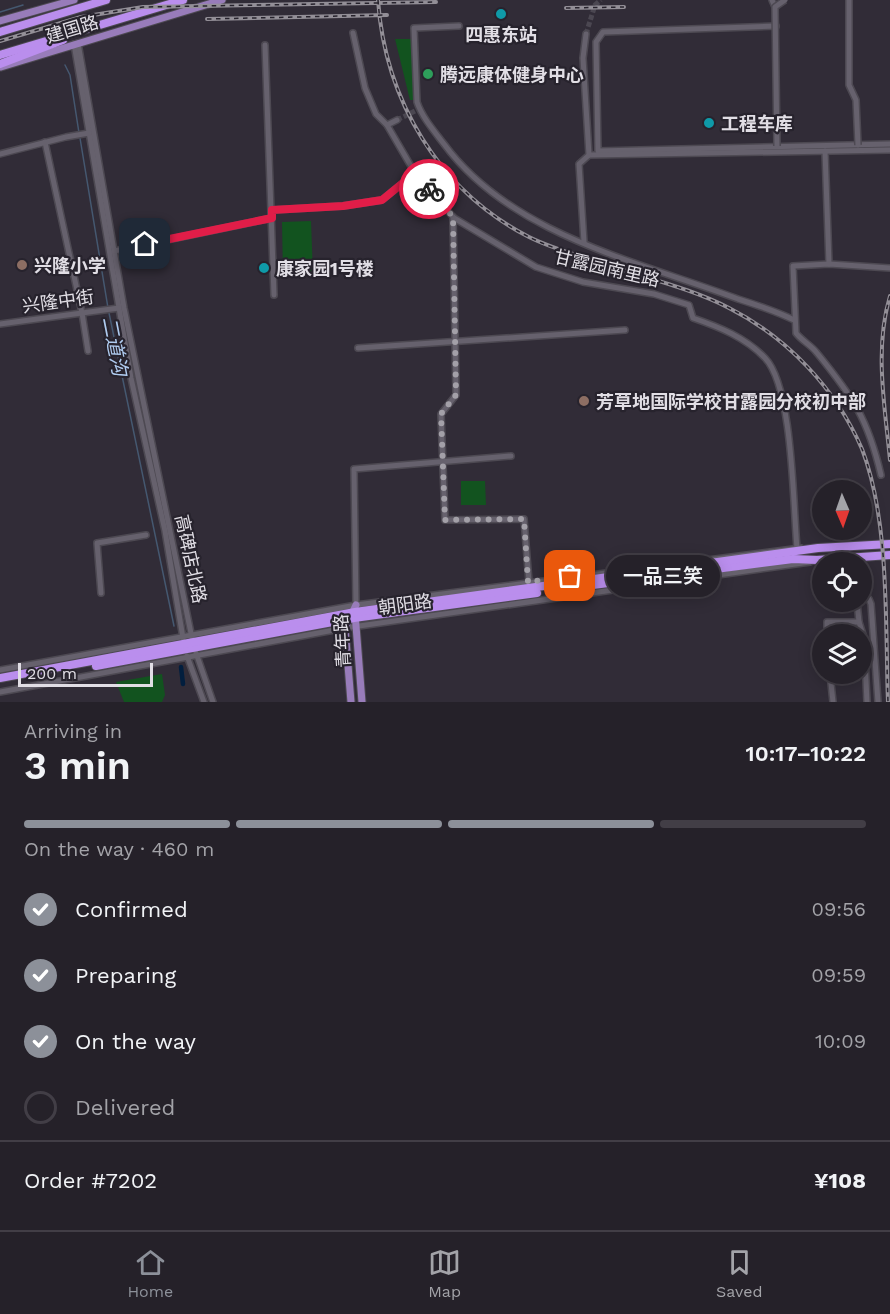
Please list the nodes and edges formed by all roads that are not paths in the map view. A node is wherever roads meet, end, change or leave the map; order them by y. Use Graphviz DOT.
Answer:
graph roads {
  1 [pos="74,0"];
  2 [pos="106,0"];
  3 [pos="183,0"];
  4 [pos="222,0"];
  5 [pos="772,0"];
  6 [pos="785,0"];
  7 [pos="849,0"];
  8 [pos="775,7"];
  9 [pos="0,21"];
  10 [pos="459,26"];
  11 [pos="776,26"];
  12 [pos="92,27"];
  13 [pos="0,31"];
  14 [pos="353,33"];
  15 [pos="586,34"];
  16 [pos="76,44"];
  17 [pos="265,45"];
  18 [pos="0,55"];
  19 [pos="0,66"];
  20 [pos="397,120"];
  21 [pos="387,125"];
  22 [pos="86,134"];
  23 [pos="45,142"];
  24 [pos="890,144"];
  25 [pos="858,145"];
  26 [pos="777,146"];
  27 [pos="890,150"];
  28 [pos="825,151"];
  29 [pos="0,154"];
  30 [pos="589,155"];
  31 [pos="415,173"];
  32 [pos="272,210"];
  33 [pos="453,217"];
  34 [pos="272,218"];
  35 [pos="584,242"];
  36 [pos="114,251"];
  37 [pos="829,264"];
  38 [pos="890,268"];
  39 [pos="274,294"];
  40 [pos="118,308"];
  41 [pos="82,313"];
  42 [pos="794,320"];
  43 [pos="0,324"];
  44 [pos="625,330"];
  45 [pos="457,341"];
  46 [pos="358,348"];
  47 [pos="88,351"];
  48 [pos="511,456"];
  49 [pos="442,463"];
  50 [pos="880,475"];
  51 [pos="159,490"];
  52 [pos="146,535"];
  53 [pos="890,544"];
  54 [pos="797,548"];
  55 [pos="818,548"];
  56 [pos="890,555"];
  57 [pos="872,557"];
  58 [pos="812,560"];
  59 [pos="730,565"];
  60 [pos="528,582"];
  61 [pos="101,593"];
  62 [pos="858,612"];
  63 [pos="872,612"];
  64 [pos="353,616"];
  65 [pos="859,622"];
  66 [pos="827,624"];
  67 [pos="345,628"];
  68 [pos="194,645"];
  69 [pos="185,647"];
  70 [pos="0,670"];
  71 [pos="0,678"];
  72 [pos="0,683"];
  73 [pos="831,684"];
  74 [pos="0,692"];
  75 [pos="204,702"];
  76 [pos="213,702"];
  77 [pos="351,702"];
  78 [pos="362,702"];
  79 [pos="833,702"];
  80 [pos="867,702"];
  81 [pos="878,702"];
  1 -- 9 [label="main road, 建国路"];
  2 -- 13 [label="highway"];
  3 -- 12 [label="highway"];
  4 -- 16 [label="main road, 建国路"];
  5 -- 8 [label="street"];
  6 -- 8 [label="street, bridge"];
  7 -- 25 [label="street, bridge"];
  8 -- 11 [label="street, bridge"];
  10 -- 35 [label="street"];
  11 -- 26 [label="street, bridge"];
  11 -- 26 [label="street"];
  12 -- 18 [label="highway"];
  12 -- 19 [label="highway"];
  14 -- 21 [label="street, 甘露园南里路"];
  15 -- 30 [label="street"];
  16 -- 19 [label="main road, 建国路"];
  16 -- 22 [label="street"];
  16 -- 36 [label="street"];
  17 -- 32 [label="street"];
  20 -- 21 [label="street"];
  21 -- 31 [label="street, 甘露园南里路"];
  22 -- 23 [label="street"];
  22 -- 40 [label="street"];
  23 -- 29 [label="street"];
  23 -- 41 [label="street"];
  24 -- 25 [label="street"];
  25 -- 26 [label="street"];
  27 -- 28 [label="street"];
  28 -- 30 [label="street"];
  28 -- 37 [label="street"];
  30 -- 35 [label="street"];
  31 -- 32 [label="street"];
  31 -- 33 [label="street, 甘露园南里路"];
  32 -- 34 [label="street"];
  33 -- 45 [label="street"];
  33 -- 54 [label="street, 甘露园南里路"];
  34 -- 36 [label="street"];
  34 -- 39 [label="street"];
  35 -- 42 [label="street"];
  36 -- 51 [label="street"];
  37 -- 38 [label="street"];
  37 -- 42 [label="street"];
  40 -- 41 [label="street, 兴隆中街"];
  40 -- 51 [label="street"];
  41 -- 43 [label="street, 兴隆中街"];
  41 -- 47 [label="street"];
  42 -- 50 [label="street"];
  44 -- 45 [label="street"];
  45 -- 46 [label="street"];
  45 -- 49 [label="street"];
  48 -- 49 [label="street"];
  49 -- 60 [label="street"];
  49 -- 64 [label="street"];
  51 -- 68 [label="street, 高碑店北路"];
  51 -- 69 [label="street, 高碑店北路"];
  52 -- 61 [label="street"];
  53 -- 55 [label="highway, 朝阳路"];
  54 -- 55 [label="street, 朝阳路"];
  54 -- 59 [label="street, 朝阳路"];
  55 -- 59 [label="highway, 朝阳路"];
  56 -- 57 [label="highway, 朝阳路"];
  58 -- 59 [label="highway, 朝阳路"];
  59 -- 60 [label="street, 朝阳路"];
  59 -- 64 [label="highway, 朝阳路"];
  60 -- 64 [label="street, 朝阳路"];
  62 -- 65 [label="street"];
  63 -- 81 [label="street"];
  64 -- 67 [label="main road, 青年路"];
  64 -- 68 [label="highway, 朝阳路"];
  64 -- 68 [label="street, 朝阳路"];
  64 -- 78 [label="main road, 青年路"];
  65 -- 66 [label="street"];
  65 -- 80 [label="street"];
  67 -- 68 [label="street, 朝阳路"];
  67 -- 77 [label="main road, 青年路"];
  68 -- 69 [label="highway, 朝阳路"];
  68 -- 69 [label="street, 朝阳路"];
  68 -- 76 [label="street, 高碑店北路"];
  69 -- 70 [label="street, 朝阳路"];
  69 -- 71 [label="highway, 朝阳路"];
  69 -- 72 [label="highway, 朝阳路"];
  69 -- 74 [label="street, 朝阳路"];
  69 -- 75 [label="street, 高碑店北路"];
  73 -- 79 [label="street"];
}
